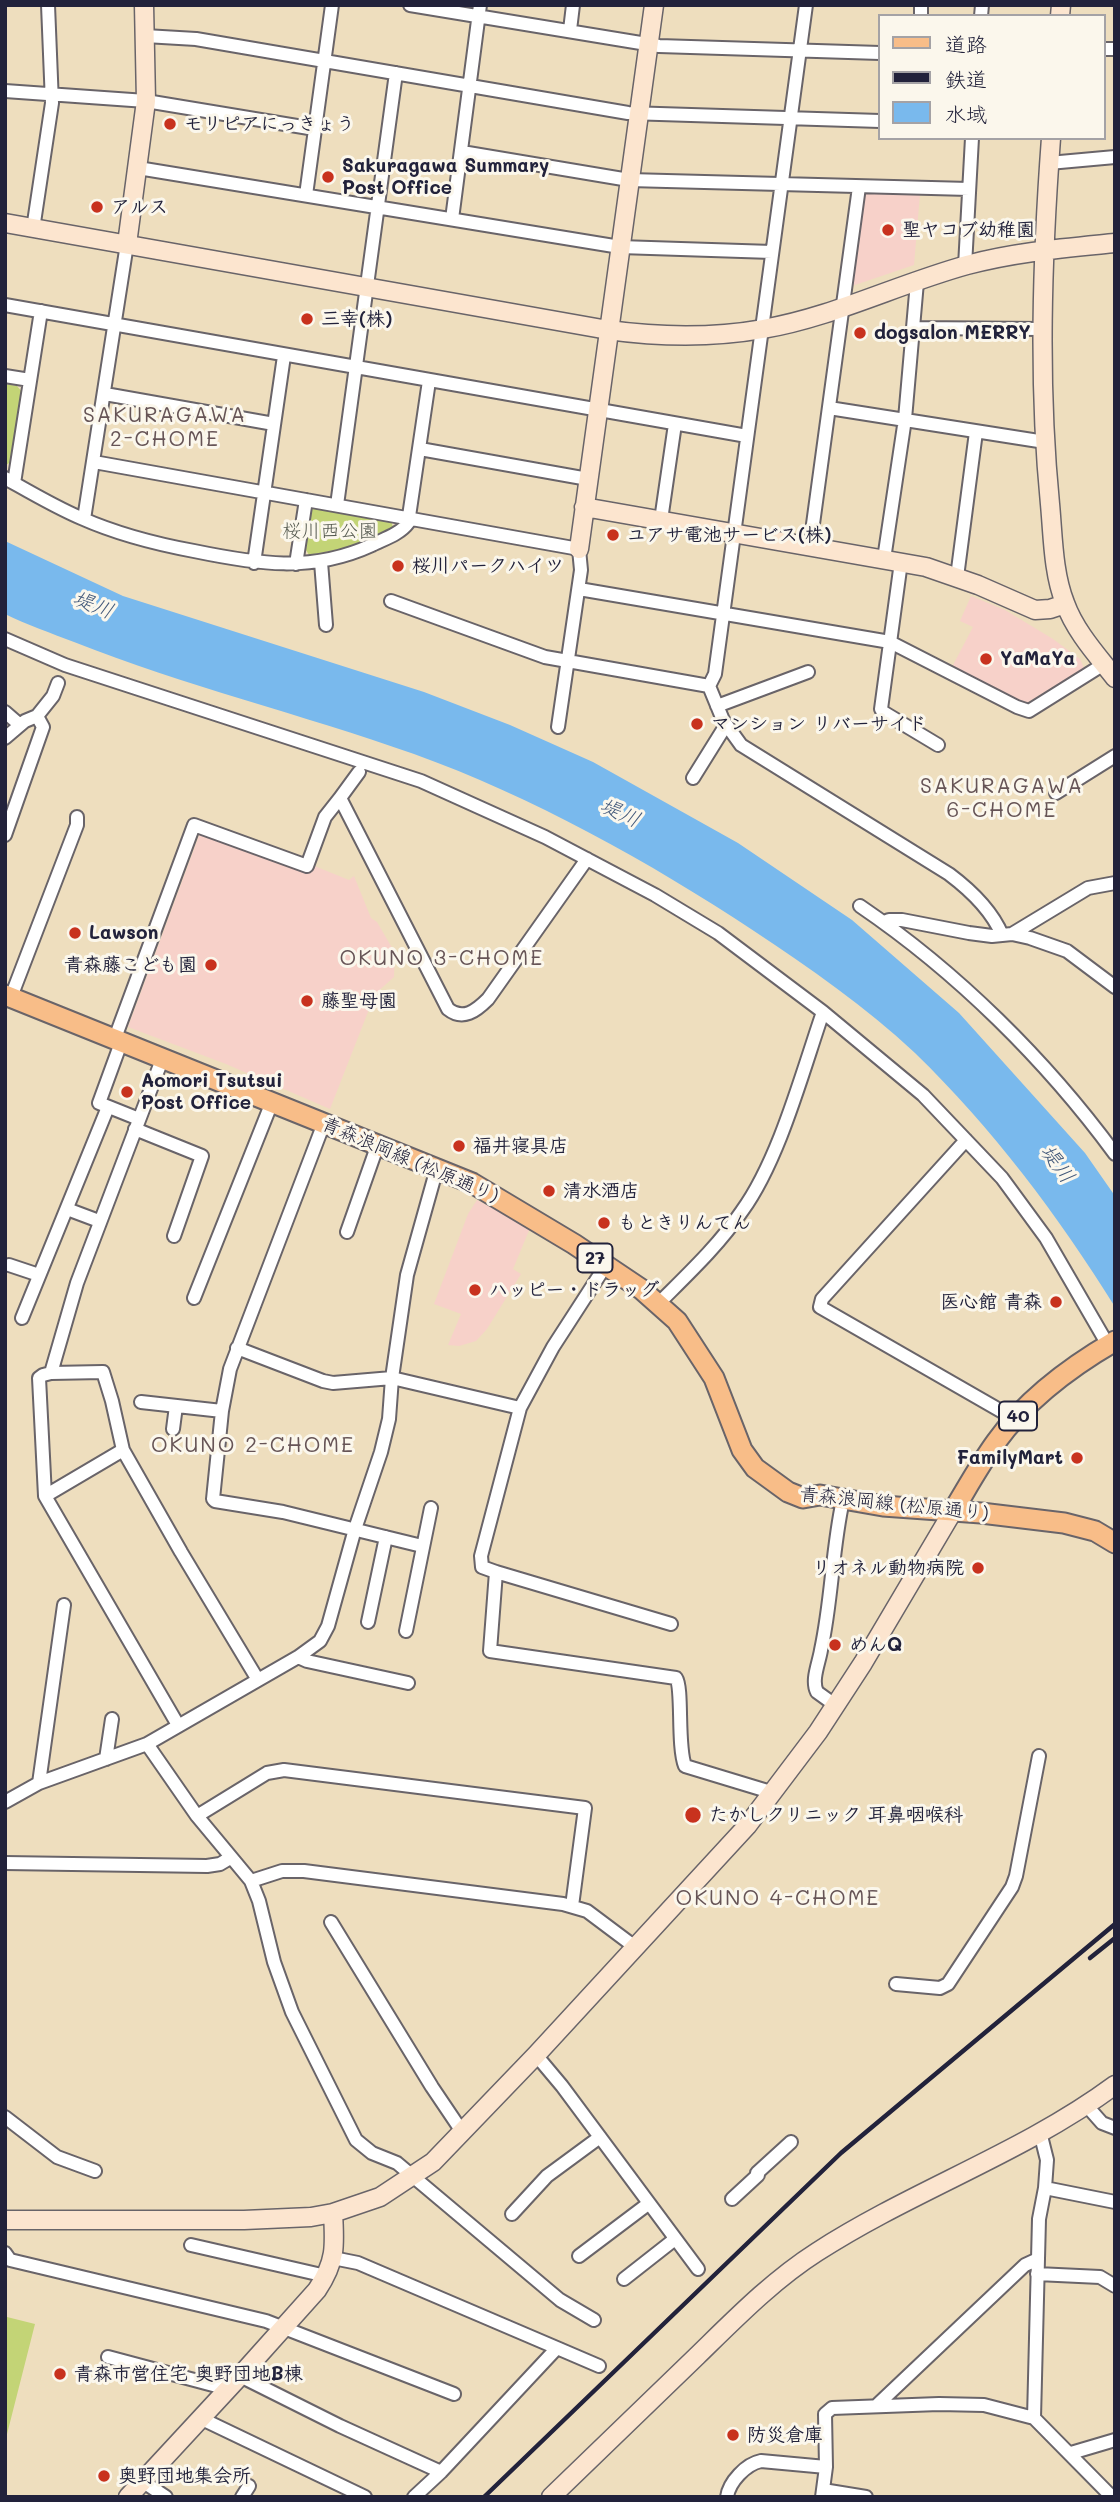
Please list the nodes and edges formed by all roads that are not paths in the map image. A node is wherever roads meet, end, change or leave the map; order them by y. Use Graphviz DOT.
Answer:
graph roads {
  1 [pos="48,5"];
  2 [pos="144,5"];
  3 [pos="332,5"];
  4 [pos="410,5"];
  5 [pos="573,5"];
  6 [pos="654,5"];
  7 [pos="806,5"];
  8 [pos="479,11"];
  9 [pos="570,30"];
  10 [pos="145,36"];
  11 [pos="649,45"];
  12 [pos="799,51"];
  13 [pos="878,53"];
  14 [pos="325,60"];
  15 [pos="396,73"];
  16 [pos="470,86"];
  17 [pos="5,91"];
  18 [pos="52,94"];
  19 [pos="146,100"];
  20 [pos="639,114"];
  21 [pos="790,118"];
  22 [pos="878,121"];
  23 [pos="315,129"];
  24 [pos="972,140"];
  25 [pos="1051,140"];
  26 [pos="462,152"];
  27 [pos="1115,157"];
  28 [pos="1049,163"];
  29 [pos="138,168"];
  30 [pos="629,180"];
  31 [pos="781,184"];
  32 [pos="859,187"];
  33 [pos="969,189"];
  34 [pos="306,195"];
  35 [pos="377,207"];
  36 [pos="452,219"];
  37 [pos="5,223"];
  38 [pos="33,229"];
  39 [pos="1115,243"];
  40 [pos="127,244"];
  41 [pos="620,247"];
  42 [pos="772,251"];
  43 [pos="1043,251"];
  44 [pos="965,265"];
  45 [pos="917,282"];
  46 [pos="366,286"];
  47 [pos="5,305"];
  48 [pos="843,307"];
  49 [pos="41,311"];
  50 [pos="115,324"];
  51 [pos="914,328"];
  52 [pos="1042,329"];
  53 [pos="608,330"];
  54 [pos="762,330"];
  55 [pos="284,356"];
  56 [pos="356,368"];
  57 [pos="5,376"];
  58 [pos="30,380"];
  59 [pos="429,381"];
  60 [pos="105,394"];
  61 [pos="829,408"];
  62 [pos="597,411"];
  63 [pos="905,419"];
  64 [pos="274,424"];
  65 [pos="675,424"];
  66 [pos="976,432"];
  67 [pos="747,436"];
  68 [pos="1045,442"];
  69 [pos="420,449"];
  70 [pos="94,462"];
  71 [pos="588,479"];
  72 [pos="9,480"];
  73 [pos="265,493"];
  74 [pos="306,500"];
  75 [pos="337,505"];
  76 [pos="584,507"];
  77 [pos="410,519"];
  78 [pos="84,520"];
  79 [pos="661,520"];
  80 [pos="734,532"];
  81 [pos="810,546"];
  82 [pos="579,549"];
  83 [pos="892,560"];
  84 [pos="321,562"];
  85 [pos="254,563"];
  86 [pos="296,564"];
  87 [pos="957,577"];
  88 [pos="579,589"];
  89 [pos="391,601"];
  90 [pos="1065,604"];
  91 [pos="723,612"];
  92 [pos="326,625"];
  93 [pos="5,639"];
  94 [pos="890,642"];
  95 [pos="568,661"];
  96 [pos="1111,672"];
  97 [pos="808,673"];
  98 [pos="58,683"];
  99 [pos="709,686"];
  100 [pos="717,706"];
  101 [pos="5,712"];
  102 [pos="37,716"];
  103 [pos="20,725"];
  104 [pos="726,725"];
  105 [pos="558,727"];
  106 [pos="5,738"];
  107 [pos="938,745"];
  108 [pos="1115,756"];
  109 [pos="359,772"];
  110 [pos="692,778"];
  111 [pos="1056,793"];
  112 [pos="340,798"];
  113 [pos="77,817"];
  114 [pos="5,835"];
  115 [pos="587,859"];
  116 [pos="1115,883"];
  117 [pos="860,906"];
  118 [pos="884,922"];
  119 [pos="1007,935"];
  120 [pos="1115,987"];
  121 [pos="8,996"];
  122 [pos="823,1012"];
  123 [pos="118,1039"];
  124 [pos="163,1057"];
  125 [pos="272,1102"];
  126 [pos="108,1107"];
  127 [pos="324,1123"];
  128 [pos="137,1124"];
  129 [pos="966,1140"];
  130 [pos="378,1144"];
  131 [pos="1115,1154"];
  132 [pos="437,1168"];
  133 [pos="67,1209"];
  134 [pos="99,1221"];
  135 [pos="347,1232"];
  136 [pos="174,1236"];
  137 [pos="9,1265"];
  138 [pos="606,1265"];
  139 [pos="39,1275"];
  140 [pos="194,1298"];
  141 [pos="659,1303"];
  142 [pos="22,1318"];
  143 [pos="1112,1343"];
  144 [pos="237,1348"];
  145 [pos="51,1373"];
  146 [pos="392,1378"];
  147 [pos="141,1402"];
  148 [pos="176,1406"];
  149 [pos="520,1408"];
  150 [pos="222,1411"];
  151 [pos="1015,1419"];
  152 [pos="173,1429"];
  153 [pos="123,1450"];
  154 [pos="45,1496"];
  155 [pos="843,1500"];
  156 [pos="431,1508"];
  157 [pos="953,1511"];
  158 [pos="355,1529"];
  159 [pos="386,1537"];
  160 [pos="1115,1543"];
  161 [pos="422,1546"];
  162 [pos="496,1572"];
  163 [pos="64,1605"];
  164 [pos="368,1622"];
  165 [pos="671,1625"];
  166 [pos="406,1631"];
  167 [pos="298,1657"];
  168 [pos="258,1679"];
  169 [pos="408,1683"];
  170 [pos="835,1705"];
  171 [pos="112,1719"];
  172 [pos="178,1725"];
  173 [pos="147,1744"];
  174 [pos="1038,1756"];
  175 [pos="106,1759"];
  176 [pos="39,1783"];
  177 [pos="774,1793"];
  178 [pos="5,1802"];
  179 [pos="197,1816"];
  180 [pos="230,1858"];
  181 [pos="5,1863"];
  182 [pos="251,1881"];
  183 [pos="572,1906"];
  184 [pos="331,1922"];
  185 [pos="635,1947"];
  186 [pos="896,1984"];
  187 [pos="536,2055"];
  188 [pos="1115,2085"];
  189 [pos="1087,2106"];
  190 [pos="5,2117"];
  191 [pos="1115,2128"];
  192 [pos="1041,2132"];
  193 [pos="463,2133"];
  194 [pos="600,2137"];
  195 [pos="791,2142"];
  196 [pos="95,2171"];
  197 [pos="414,2176"];
  198 [pos="1045,2188"];
  199 [pos="732,2199"];
  200 [pos="1115,2202"];
  201 [pos="648,2204"];
  202 [pos="333,2213"];
  203 [pos="512,2214"];
  204 [pos="5,2220"];
  205 [pos="675,2239"];
  206 [pos="191,2245"];
  207 [pos="5,2253"];
  208 [pos="579,2256"];
  209 [pos="333,2258"];
  210 [pos="1038,2259"];
  211 [pos="698,2269"];
  212 [pos="1037,2274"];
  213 [pos="326,2276"];
  214 [pos="624,2279"];
  215 [pos="1115,2286"];
  216 [pos="594,2320"];
  217 [pos="285,2328"];
  218 [pos="557,2348"];
  219 [pos="108,2357"];
  220 [pos="599,2366"];
  221 [pos="234,2383"];
  222 [pos="454,2394"];
  223 [pos="876,2406"];
  224 [pos="200,2418"];
  225 [pos="1034,2418"];
  226 [pos="1115,2440"];
  227 [pos="1071,2453"];
  228 [pos="825,2467"];
  229 [pos="441,2473"];
  230 [pos="142,2481"];
  231 [pos="822,2493"];
  232 [pos="128,2497"];
  233 [pos="166,2497"];
  234 [pos="365,2497"];
  235 [pos="414,2497"];
  236 [pos="551,2497"];
  237 [pos="727,2497"];
  238 [pos="866,2497"];
  239 [pos="1112,2497"];
  1 -- 18 [label="street"];
  2 -- 10 [label="street"];
  3 -- 14 [label="street"];
  4 -- 8 [label="street"];
  5 -- 9 [label="street"];
  6 -- 11 [label="street"];
  7 -- 12 [label="street"];
  8 -- 9 [label="street"];
  8 -- 16 [label="street"];
  9 -- 11 [label="street"];
  10 -- 14 [label="street"];
  10 -- 19 [label="street"];
  11 -- 12 [label="street"];
  11 -- 20 [label="street"];
  12 -- 13 [label="street"];
  12 -- 21 [label="street"];
  14 -- 15 [label="street"];
  14 -- 23 [label="street"];
  15 -- 16 [label="street"];
  15 -- 35 [label="street"];
  16 -- 20 [label="street"];
  16 -- 26 [label="street"];
  17 -- 18 [label="street"];
  18 -- 19 [label="street"];
  18 -- 38 [label="street"];
  19 -- 23 [label="street"];
  19 -- 29 [label="street"];
  20 -- 21 [label="street"];
  20 -- 30 [label="street"];
  21 -- 22 [label="street"];
  21 -- 31 [label="street"];
  23 -- 34 [label="street"];
  24 -- 33 [label="street"];
  25 -- 28 [label="street"];
  26 -- 30 [label="street"];
  26 -- 36 [label="street"];
  27 -- 28 [label="street"];
  28 -- 43 [label="street"];
  29 -- 34 [label="street"];
  29 -- 40 [label="street"];
  30 -- 31 [label="street"];
  30 -- 41 [label="street"];
  31 -- 32 [label="street"];
  31 -- 42 [label="street"];
  32 -- 33 [label="street"];
  32 -- 48 [label="street"];
  33 -- 44 [label="street"];
  34 -- 35 [label="street"];
  35 -- 36 [label="street"];
  35 -- 46 [label="street"];
  36 -- 41 [label="street"];
  37 -- 38 [label="street"];
  38 -- 40 [label="street"];
  39 -- 43 [label="street"];
  40 -- 46 [label="street"];
  40 -- 50 [label="street"];
  41 -- 42 [label="street"];
  41 -- 53 [label="street"];
  42 -- 54 [label="street"];
  43 -- 44 [label="street"];
  43 -- 52 [label="street"];
  44 -- 45 [label="street"];
  45 -- 48 [label="street"];
  45 -- 51 [label="street"];
  46 -- 53 [label="street"];
  46 -- 56 [label="street"];
  47 -- 49 [label="street"];
  48 -- 54 [label="street"];
  48 -- 61 [label="street"];
  49 -- 50 [label="street"];
  49 -- 58 [label="street"];
  50 -- 55 [label="street"];
  50 -- 60 [label="street"];
  51 -- 52 [label="street"];
  51 -- 63 [label="street"];
  52 -- 68 [label="street"];
  53 -- 54 [label="street"];
  53 -- 62 [label="street"];
  54 -- 67 [label="street"];
  55 -- 56 [label="street"];
  55 -- 64 [label="street"];
  56 -- 59 [label="street"];
  56 -- 75 [label="street"];
  57 -- 58 [label="street"];
  58 -- 72 [label="street"];
  59 -- 62 [label="street"];
  59 -- 69 [label="street"];
  60 -- 64 [label="street"];
  60 -- 70 [label="street"];
  61 -- 63 [label="street"];
  61 -- 81 [label="street"];
  62 -- 65 [label="street"];
  62 -- 71 [label="street"];
  63 -- 66 [label="street"];
  63 -- 83 [label="street"];
  64 -- 73 [label="street"];
  65 -- 67 [label="street"];
  65 -- 79 [label="street"];
  66 -- 68 [label="street"];
  66 -- 87 [label="street"];
  67 -- 80 [label="street"];
  68 -- 90 [label="street"];
  69 -- 71 [label="street"];
  69 -- 77 [label="street"];
  70 -- 73 [label="street"];
  70 -- 78 [label="street"];
  71 -- 76 [label="street"];
  72 -- 78 [label="street"];
  73 -- 74 [label="street"];
  73 -- 85 [label="street"];
  74 -- 75 [label="street"];
  74 -- 86 [label="street"];
  75 -- 77 [label="street"];
  76 -- 79 [label="street"];
  76 -- 82 [label="street"];
  77 -- 82 [label="street"];
  77 -- 84 [label="street"];
  78 -- 85 [label="street"];
  79 -- 80 [label="street"];
  80 -- 81 [label="street"];
  80 -- 91 [label="street"];
  81 -- 83 [label="street"];
  82 -- 88 [label="street"];
  83 -- 87 [label="street"];
  83 -- 94 [label="street"];
  84 -- 86 [label="street"];
  84 -- 92 [label="street"];
  85 -- 86 [label="street"];
  87 -- 90 [label="street"];
  88 -- 91 [label="street"];
  88 -- 95 [label="street"];
  89 -- 95 [label="street"];
  90 -- 96 [label="street"];
  91 -- 94 [label="street"];
  91 -- 99 [label="street"];
  93 -- 115 [label="street"];
  94 -- 96 [label="street"];
  94 -- 107 [label="street"];
  95 -- 99 [label="street"];
  95 -- 105 [label="street"];
  97 -- 100 [label="street"];
  98 -- 102 [label="street"];
  99 -- 100 [label="street"];
  100 -- 104 [label="street"];
  101 -- 103 [label="street"];
  102 -- 103 [label="street"];
  102 -- 114 [label="street"];
  103 -- 106 [label="street"];
  104 -- 110 [label="street"];
  104 -- 119 [label="street"];
  108 -- 111 [label="street"];
  109 -- 112 [label="street"];
  112 -- 115 [label="street"];
  112 -- 123 [label="street"];
  113 -- 121 [label="street"];
  115 -- 122 [label="street"];
  116 -- 119 [label="street"];
  117 -- 118 [label="street"];
  118 -- 119 [label="street"];
  118 -- 131 [label="street"];
  119 -- 120 [label="street"];
  121 -- 123 [label="main road, 青森浪岡線 (松原通り) / 27"];
  122 -- 129 [label="street"];
  122 -- 141 [label="street"];
  123 -- 124 [label="main road, 青森浪岡線 (松原通り) / 27"];
  123 -- 126 [label="street"];
  124 -- 125 [label="main road, 青森浪岡線 (松原通り) / 27"];
  124 -- 128 [label="street"];
  125 -- 127 [label="main road, 青森浪岡線 (松原通り) / 27"];
  125 -- 140 [label="street"];
  126 -- 128 [label="street"];
  126 -- 133 [label="street"];
  127 -- 130 [label="main road, 青森浪岡線 (松原通り) / 27"];
  127 -- 144 [label="street"];
  128 -- 134 [label="street"];
  128 -- 136 [label="street"];
  129 -- 143 [label="street"];
  129 -- 151 [label="street"];
  130 -- 132 [label="main road, 青森浪岡線 (松原通り) / 27"];
  130 -- 135 [label="street"];
  132 -- 138 [label="main road, 青森浪岡線 (松原通り) / 27"];
  132 -- 146 [label="street"];
  133 -- 134 [label="street"];
  133 -- 139 [label="street"];
  134 -- 145 [label="street"];
  137 -- 139 [label="street"];
  138 -- 141 [label="main road, 青森浪岡線 (松原通り) / 27"];
  138 -- 149 [label="street"];
  139 -- 142 [label="street"];
  141 -- 155 [label="main road, 青森浪岡線 (松原通り) / 27"];
  143 -- 151 [label="main road, 40"];
  144 -- 146 [label="street"];
  144 -- 150 [label="street"];
  145 -- 153 [label="street"];
  145 -- 154 [label="street"];
  146 -- 149 [label="street"];
  146 -- 158 [label="street"];
  147 -- 148 [label="street"];
  148 -- 150 [label="street"];
  148 -- 152 [label="street"];
  149 -- 162 [label="street"];
  150 -- 158 [label="street"];
  151 -- 157 [label="main road, 40"];
  153 -- 154 [label="street"];
  153 -- 168 [label="street"];
  154 -- 172 [label="street"];
  155 -- 157 [label="main road, 青森浪岡線 (松原通り) / 27"];
  155 -- 170 [label="street"];
  156 -- 161 [label="street"];
  157 -- 160 [label="main road, 青森浪岡線 (松原通り) / 27"];
  157 -- 170 [label="street"];
  158 -- 159 [label="street"];
  158 -- 167 [label="street"];
  159 -- 161 [label="street"];
  159 -- 164 [label="street"];
  161 -- 166 [label="street"];
  162 -- 165 [label="street"];
  162 -- 177 [label="street"];
  163 -- 176 [label="street"];
  167 -- 168 [label="street"];
  167 -- 169 [label="street"];
  168 -- 172 [label="street"];
  170 -- 177 [label="street"];
  171 -- 175 [label="street"];
  172 -- 173 [label="street"];
  173 -- 175 [label="street"];
  173 -- 179 [label="street"];
  174 -- 186 [label="street"];
  175 -- 176 [label="street"];
  176 -- 178 [label="street"];
  177 -- 185 [label="street"];
  179 -- 180 [label="street"];
  179 -- 183 [label="street"];
  180 -- 181 [label="street"];
  180 -- 182 [label="street"];
  182 -- 183 [label="street"];
  182 -- 197 [label="street"];
  183 -- 185 [label="street"];
  184 -- 193 [label="street"];
  185 -- 187 [label="street"];
  187 -- 193 [label="street"];
  187 -- 194 [label="street"];
  188 -- 189 [label="street"];
  189 -- 191 [label="street"];
  189 -- 192 [label="street"];
  190 -- 196 [label="street"];
  192 -- 198 [label="street"];
  192 -- 236 [label="street"];
  193 -- 197 [label="street"];
  194 -- 201 [label="street"];
  194 -- 203 [label="street"];
  195 -- 199 [label="street"];
  197 -- 202 [label="street"];
  197 -- 216 [label="street"];
  198 -- 200 [label="street"];
  198 -- 210 [label="street"];
  201 -- 205 [label="street"];
  201 -- 208 [label="street"];
  202 -- 204 [label="street"];
  202 -- 209 [label="street"];
  205 -- 211 [label="street"];
  205 -- 214 [label="street"];
  206 -- 213 [label="street"];
  207 -- 217 [label="street"];
  209 -- 213 [label="street"];
  209 -- 218 [label="street"];
  210 -- 212 [label="street"];
  210 -- 223 [label="street"];
  212 -- 215 [label="street"];
  212 -- 225 [label="street"];
  213 -- 217 [label="street"];
  217 -- 221 [label="street"];
  217 -- 222 [label="street"];
  218 -- 220 [label="street"];
  218 -- 229 [label="street"];
  219 -- 221 [label="street"];
  221 -- 224 [label="street"];
  221 -- 229 [label="street"];
  223 -- 225 [label="street"];
  223 -- 228 [label="street"];
  224 -- 230 [label="street"];
  224 -- 234 [label="street"];
  225 -- 227 [label="street"];
  226 -- 227 [label="street"];
  227 -- 239 [label="street"];
  228 -- 231 [label="street"];
  228 -- 237 [label="street"];
  229 -- 235 [label="street"];
  230 -- 232 [label="street"];
  230 -- 233 [label="street"];
  231 -- 238 [label="street"];
}
